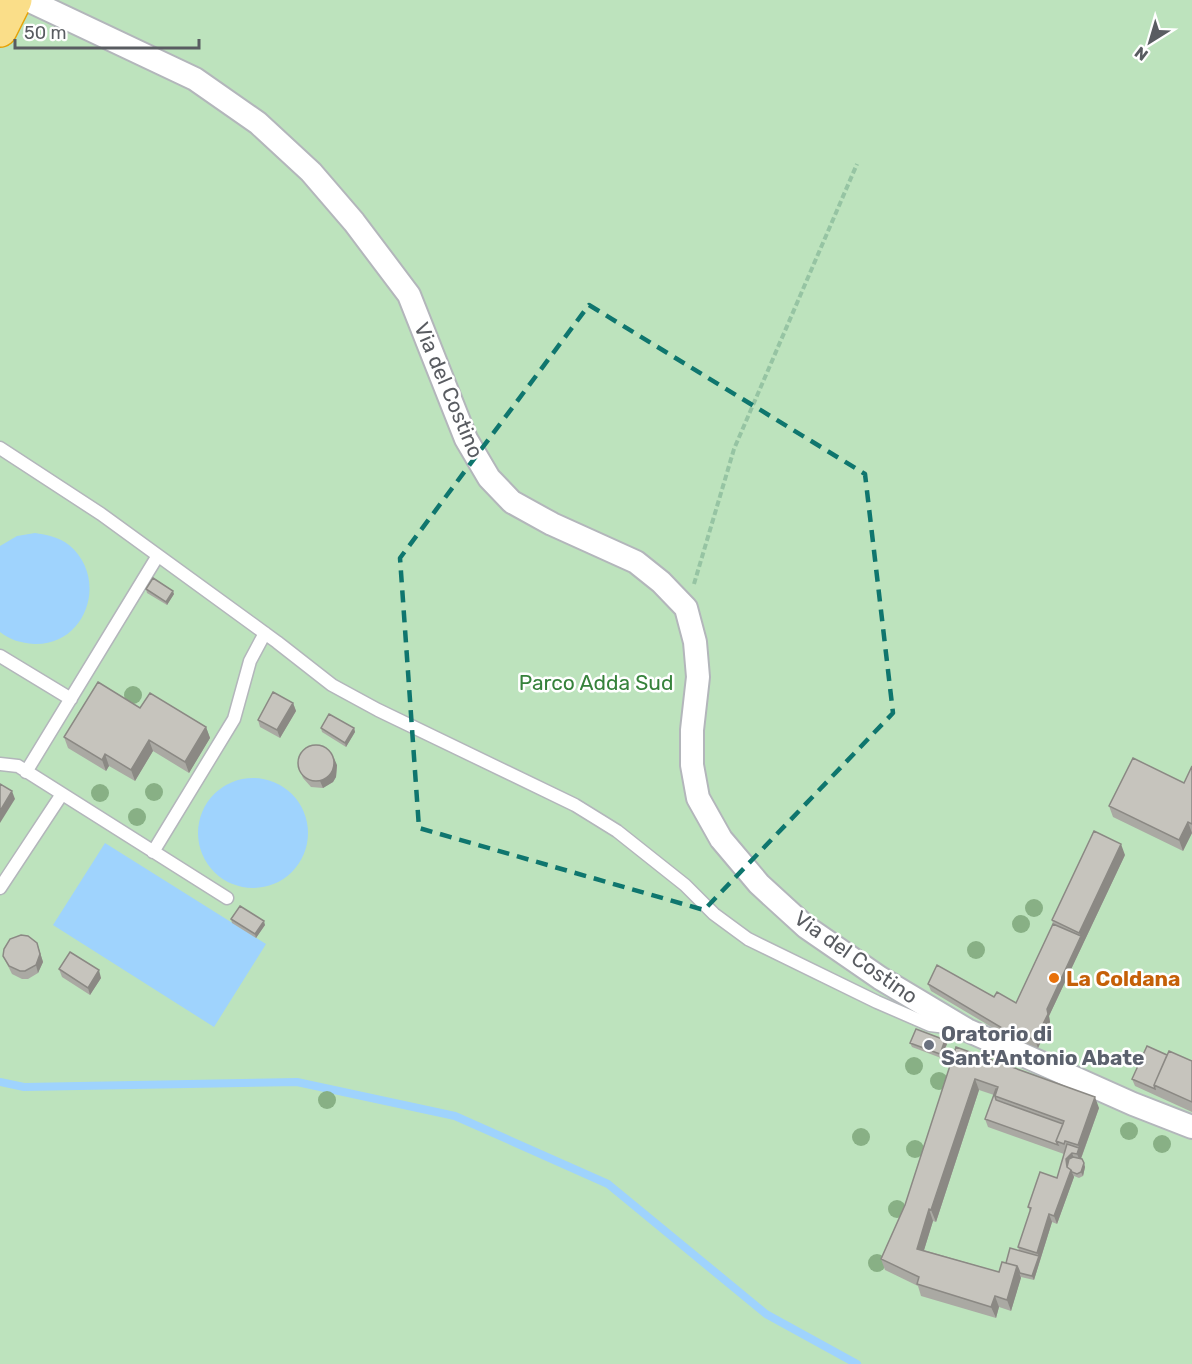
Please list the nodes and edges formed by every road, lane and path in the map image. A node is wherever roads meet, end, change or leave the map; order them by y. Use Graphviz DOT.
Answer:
graph roads {
  1 [pos="15,0"];
  2 [pos="28,0"];
  3 [pos="0,30"];
  4 [pos="857,164"];
  5 [pos="0,448"];
  6 [pos="157,557"];
  7 [pos="686,608"];
  8 [pos="265,633"];
  9 [pos="0,656"];
  10 [pos="71,699"];
  11 [pos="0,764"];
  12 [pos="26,772"];
  13 [pos="62,794"];
  14 [pos="153,852"];
  15 [pos="0,888"];
  16 [pos="227,898"];
  17 [pos="967,1030"];
  18 [pos="1192,1127"];
  1 -- 3 [label="highway"];
  2 -- 7 [label="street, Via del Costino"];
  4 -- 7 [label="path"];
  5 -- 6 [label="lane"];
  6 -- 8 [label="lane"];
  6 -- 10 [label="lane"];
  7 -- 17 [label="street, Via del Costino"];
  8 -- 14 [label="lane"];
  8 -- 17 [label="lane"];
  9 -- 10 [label="lane"];
  10 -- 12 [label="lane"];
  11 -- 12 [label="lane"];
  12 -- 13 [label="lane"];
  13 -- 14 [label="lane"];
  13 -- 15 [label="lane"];
  14 -- 16 [label="lane"];
  17 -- 18 [label="street, Via del Costino"];
}
